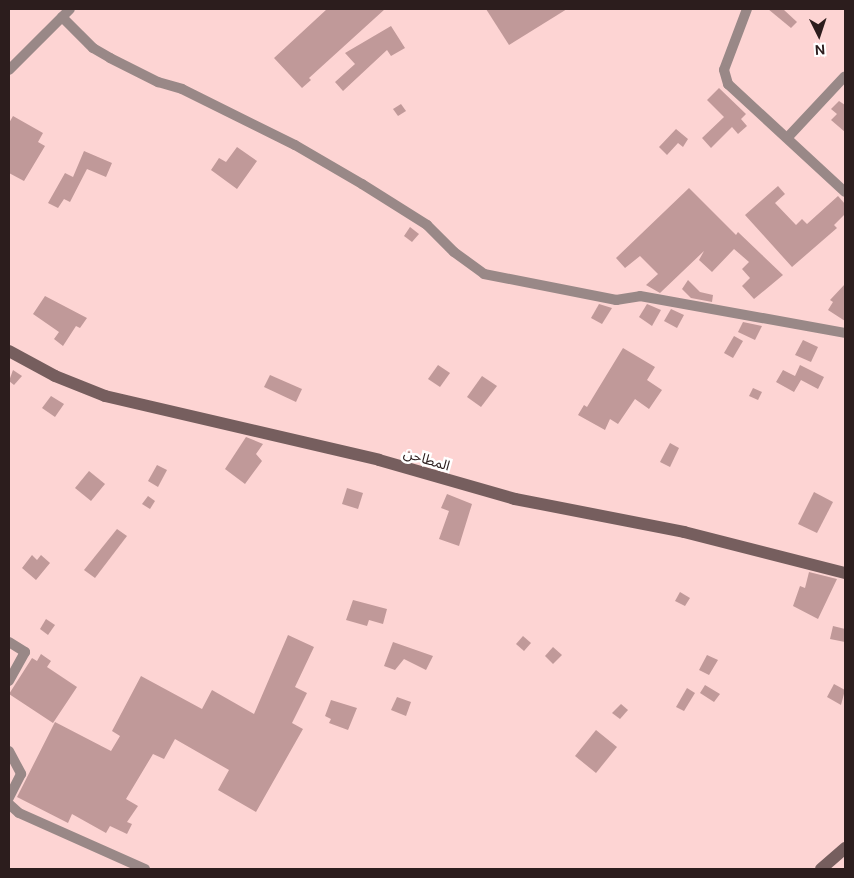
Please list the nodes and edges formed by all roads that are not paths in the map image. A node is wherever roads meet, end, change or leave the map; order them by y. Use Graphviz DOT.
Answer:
graph roads {
  1 [pos="70,9"];
  2 [pos="747,9"];
  3 [pos="62,17"];
  4 [pos="9,70"];
  5 [pos="845,76"];
  6 [pos="788,137"];
  7 [pos="845,192"];
  8 [pos="845,333"];
  9 [pos="9,351"];
  10 [pos="845,574"];
  11 [pos="9,642"];
  12 [pos="9,681"];
  13 [pos="9,750"];
  14 [pos="9,798"];
  15 [pos="9,804"];
  16 [pos="845,848"];
  17 [pos="145,869"];
  18 [pos="821,869"];
  1 -- 3 [label="street"];
  2 -- 6 [label="street"];
  3 -- 4 [label="street"];
  3 -- 8 [label="street"];
  5 -- 6 [label="street"];
  6 -- 7 [label="street"];
  9 -- 10 [label="main road, المطاحن"];
  11 -- 12 [label="street"];
  13 -- 14 [label="street"];
  15 -- 17 [label="street"];
  16 -- 18 [label="main road"];
}
